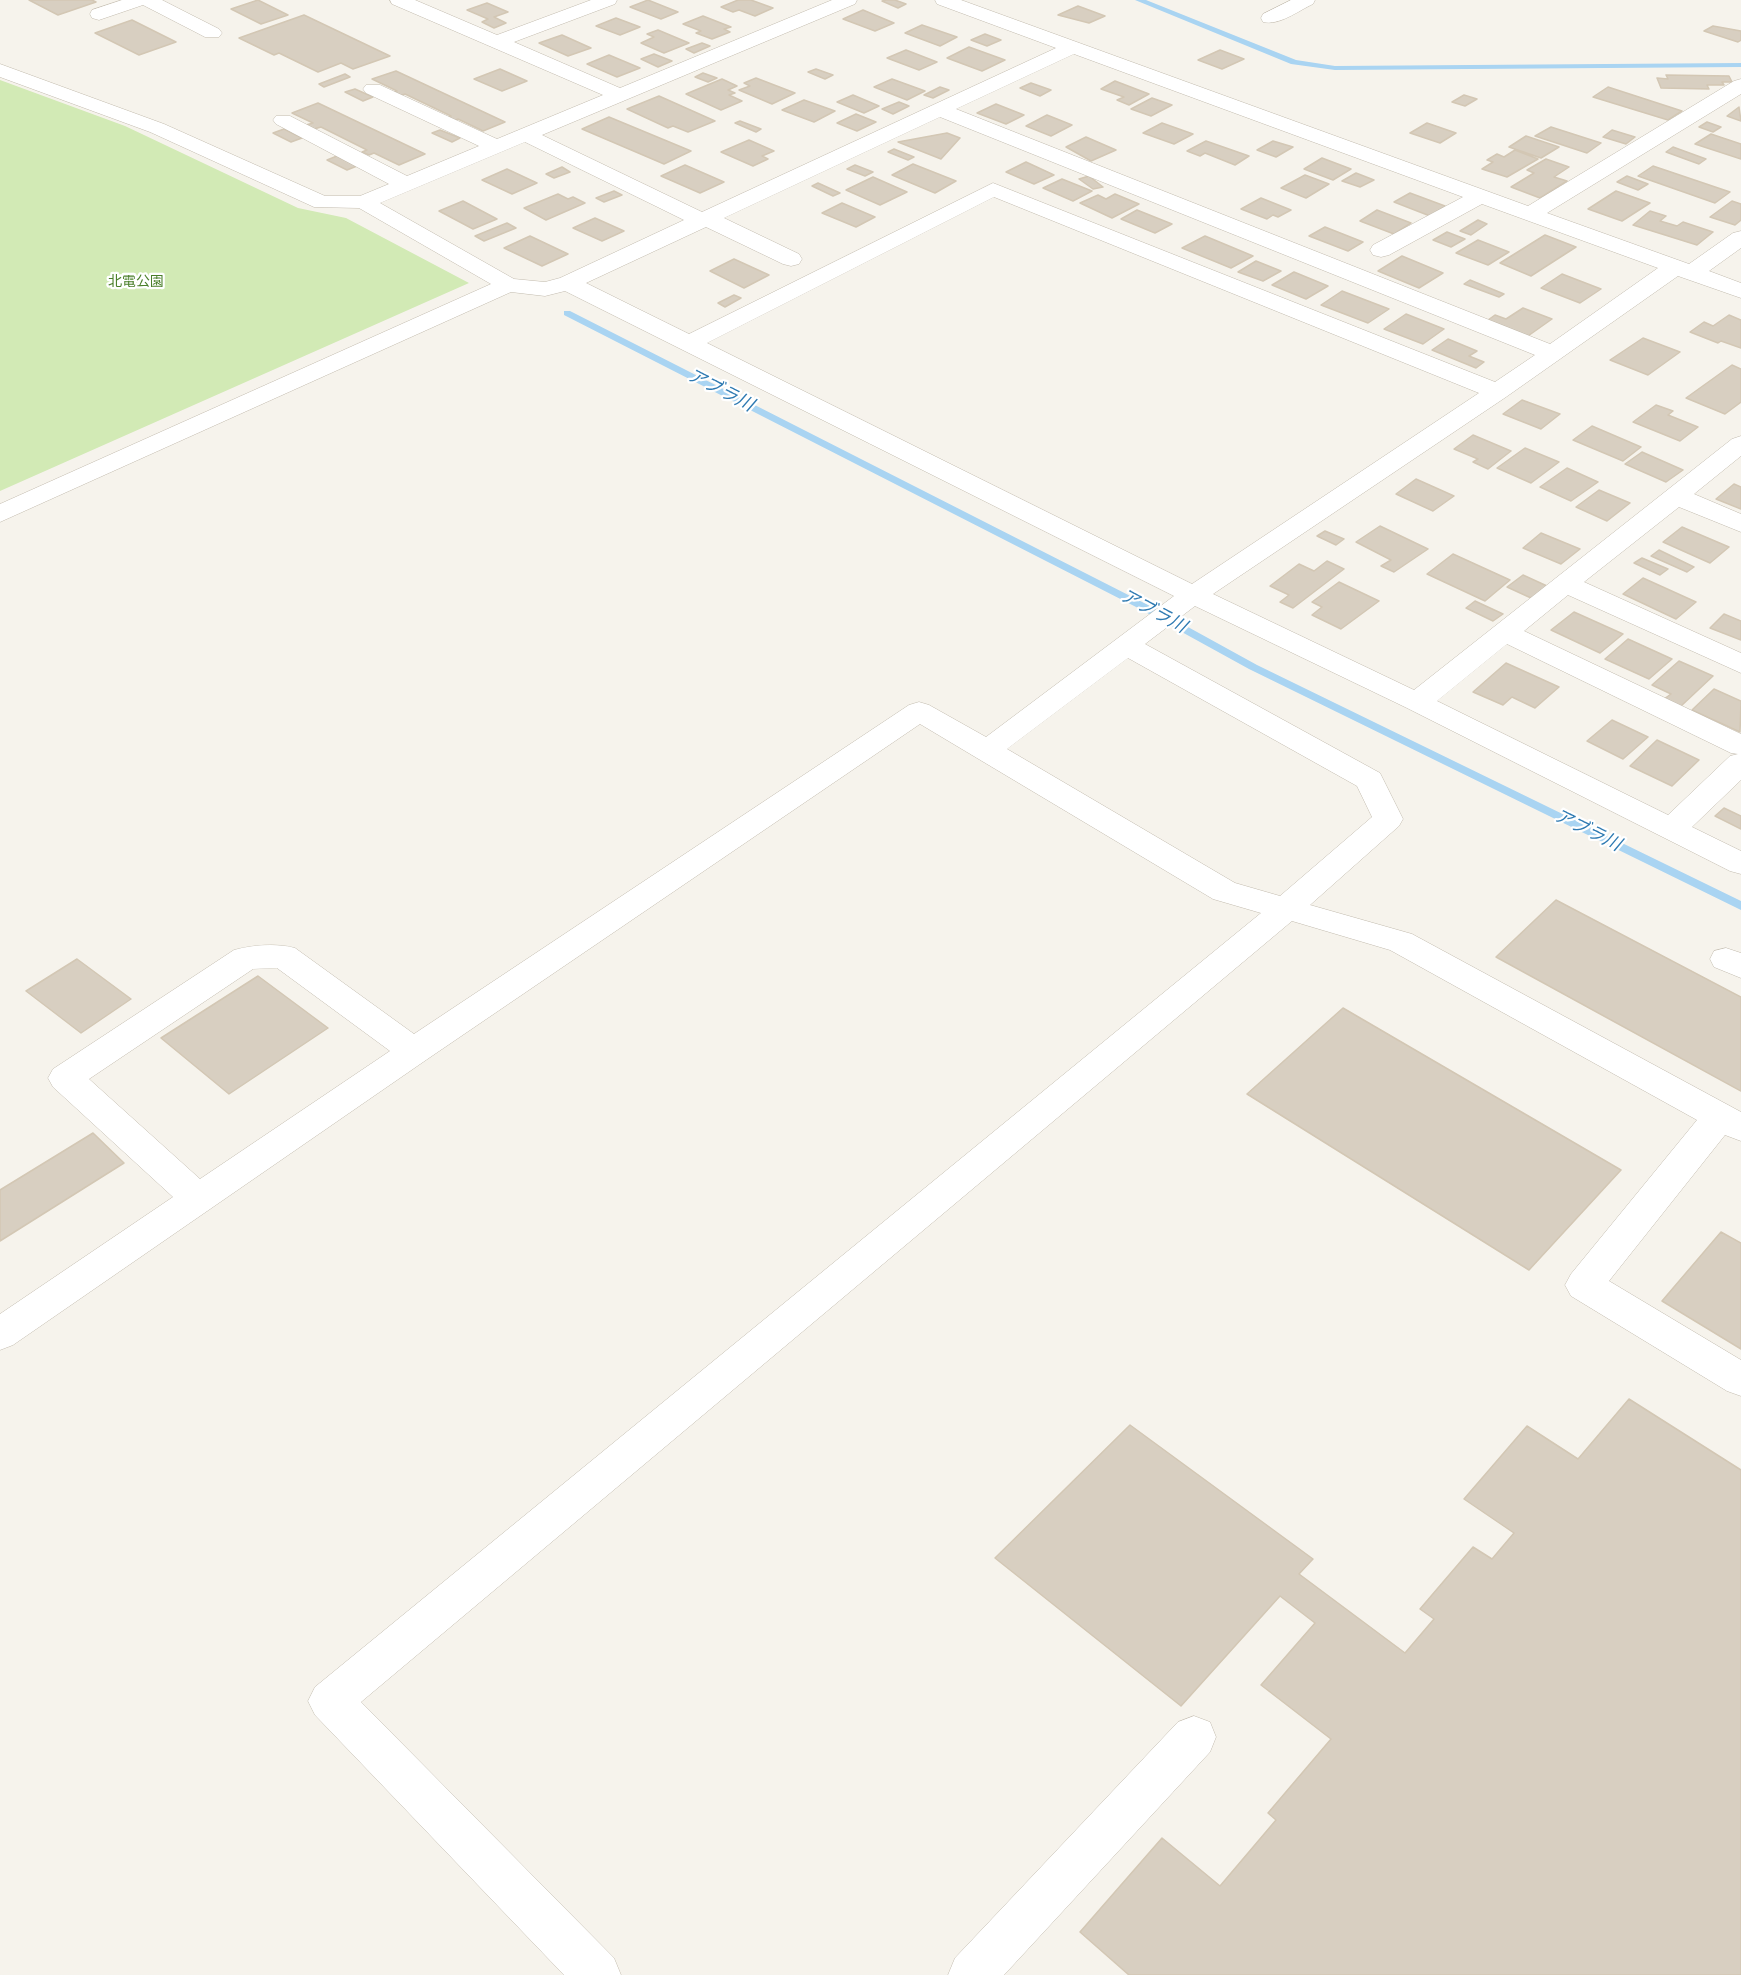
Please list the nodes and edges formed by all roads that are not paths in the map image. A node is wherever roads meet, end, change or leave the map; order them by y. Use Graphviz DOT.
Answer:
graph roads {
  1 [pos="140,0"];
  2 [pos="148,0"];
  3 [pos="399,0"];
  4 [pos="609,0"];
  5 [pos="848,0"];
  6 [pos="944,0"];
  7 [pos="1306,0"];
  8 [pos="99,14"];
  9 [pos="1270,18"];
  10 [pos="212,33"];
  11 [pos="497,42"];
  12 [pos="1073,47"];
  13 [pos="0,70"];
  14 [pos="1741,85"];
  15 [pos="372,89"];
  16 [pos="620,95"];
  17 [pos="940,110"];
  18 [pos="283,120"];
  19 [pos="527,135"];
  20 [pos="496,147"];
  21 [pos="406,184"];
  22 [pos="1480,196"];
  23 [pos="363,202"];
  24 [pos="1530,214"];
  25 [pos="703,219"];
  26 [pos="1741,238"];
  27 [pos="1381,250"];
  28 [pos="791,259"];
  29 [pos="1684,270"];
  30 [pos="568,283"];
  31 [pos="508,285"];
  32 [pos="1741,291"];
  33 [pos="689,343"];
  34 [pos="1552,353"];
  35 [pos="1497,392"];
  36 [pos="1741,444"];
  37 [pos="1676,496"];
  38 [pos="0,514"];
  39 [pos="1741,524"];
  40 [pos="1565,584"];
  41 [pos="1193,595"];
  42 [pos="1504,632"];
  43 [pos="1126,645"];
  44 [pos="1741,664"];
  45 [pos="1417,702"];
  46 [pos="1741,746"];
  47 [pos="987,750"];
  48 [pos="1741,763"];
  49 [pos="1672,830"];
  50 [pos="1741,864"];
  51 [pos="1286,909"];
  52 [pos="414,1051"];
  53 [pos="1730,1122"];
  54 [pos="198,1198"];
  55 [pos="0,1334"];
  56 [pos="1741,1380"];
  57 [pos="1194,1737"];
  58 [pos="597,1975"];
  59 [pos="972,1975"];
  1 -- 8 [label="street"];
  2 -- 10 [label="street"];
  3 -- 11 [label="street"];
  4 -- 11 [label="street"];
  5 -- 16 [label="street"];
  6 -- 12 [label="street"];
  7 -- 9 [label="street"];
  11 -- 16 [label="street"];
  12 -- 17 [label="street"];
  12 -- 22 [label="street"];
  13 -- 23 [label="street"];
  14 -- 24 [label="street"];
  15 -- 20 [label="street"];
  16 -- 19 [label="street"];
  17 -- 25 [label="street"];
  17 -- 34 [label="street"];
  18 -- 21 [label="street"];
  19 -- 20 [label="street"];
  19 -- 25 [label="street"];
  20 -- 21 [label="street"];
  21 -- 23 [label="street"];
  22 -- 24 [label="street"];
  22 -- 27 [label="street"];
  23 -- 31 [label="street"];
  24 -- 29 [label="street"];
  25 -- 28 [label="street"];
  25 -- 30 [label="street"];
  26 -- 29 [label="street"];
  29 -- 32 [label="street"];
  29 -- 34 [label="street"];
  30 -- 31 [label="street"];
  30 -- 33 [label="street"];
  31 -- 38 [label="street"];
  33 -- 35 [label="street"];
  33 -- 41 [label="street"];
  34 -- 35 [label="street"];
  35 -- 41 [label="street"];
  36 -- 37 [label="street"];
  37 -- 39 [label="street"];
  37 -- 40 [label="street"];
  40 -- 42 [label="street"];
  40 -- 44 [label="street"];
  41 -- 43 [label="street"];
  41 -- 45 [label="street"];
  42 -- 45 [label="street"];
  42 -- 46 [label="street"];
  43 -- 47 [label="street"];
  43 -- 51 [label="street"];
  45 -- 49 [label="street"];
  47 -- 51 [label="street"];
  47 -- 52 [label="street"];
  48 -- 49 [label="street"];
  49 -- 50 [label="street"];
  51 -- 53 [label="street"];
  51 -- 58 [label="street"];
  52 -- 54 [label="street"];
  52 -- 54 [label="street"];
  53 -- 56 [label="street"];
  54 -- 55 [label="street"];
  57 -- 59 [label="street"];
}
